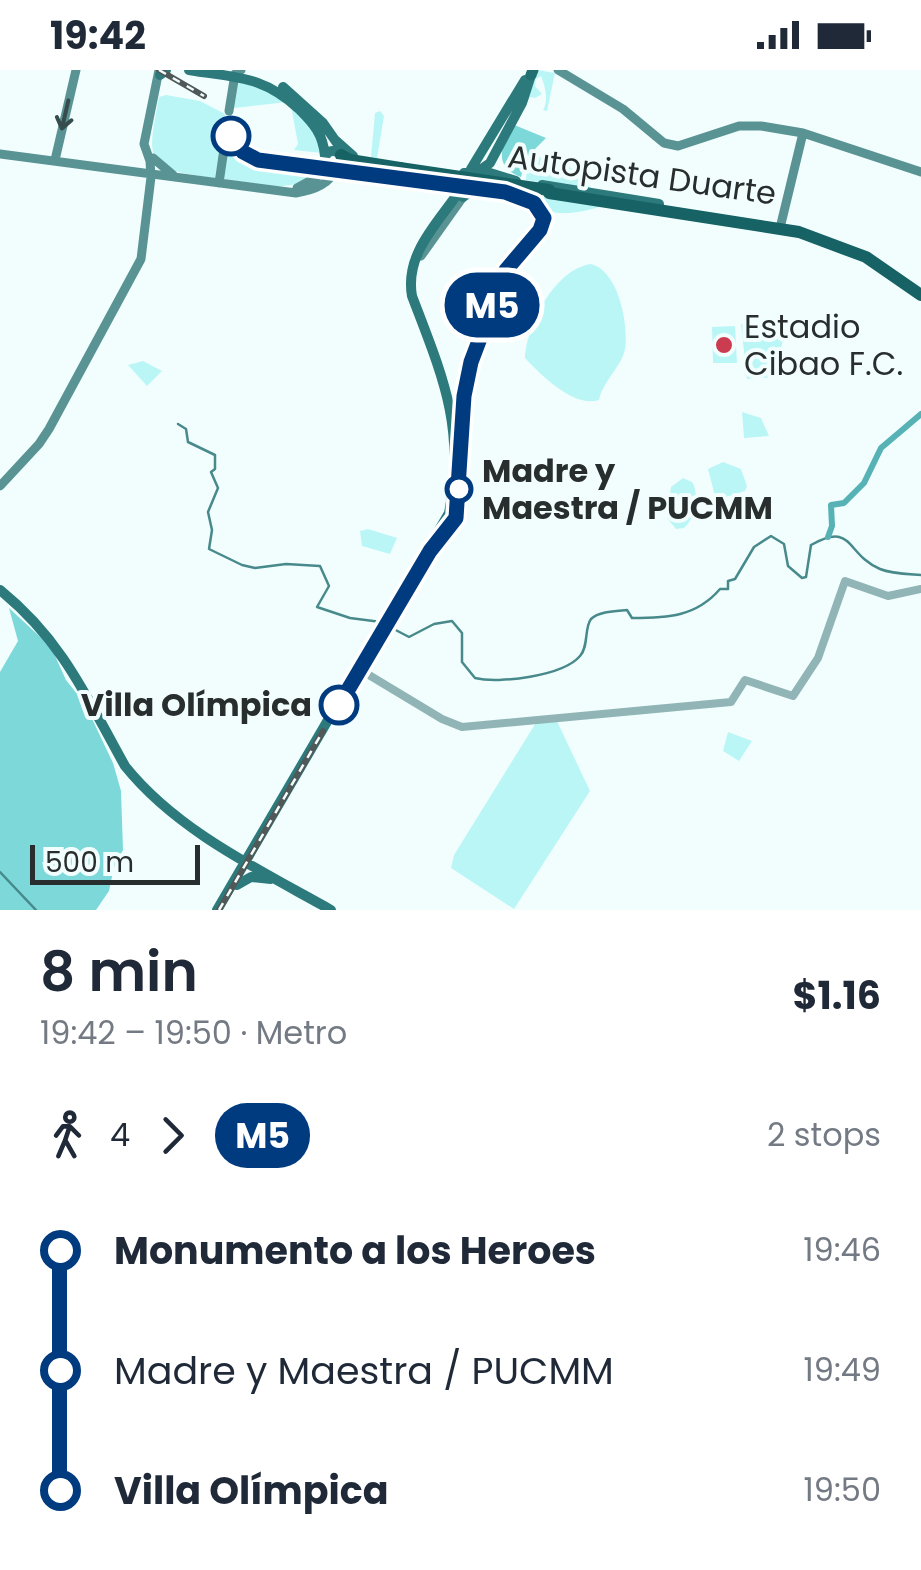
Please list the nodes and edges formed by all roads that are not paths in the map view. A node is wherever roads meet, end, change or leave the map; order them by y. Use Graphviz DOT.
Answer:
graph roads {
  1 [pos="76,70"];
  2 [pos="189,70"];
  3 [pos="212,70"];
  4 [pos="558,70"];
  5 [pos="162,71"];
  6 [pos="530,72"];
  7 [pos="237,74"];
  8 [pos="229,110"];
  9 [pos="803,133"];
  10 [pos="226,136"];
  11 [pos="500,140"];
  12 [pos="0,154"];
  13 [pos="153,158"];
  14 [pos="325,158"];
  15 [pos="55,160"];
  16 [pos="352,162"];
  17 [pos="921,172"];
  18 [pos="151,174"];
  19 [pos="173,175"];
  20 [pos="467,181"];
  21 [pos="220,182"];
  22 [pos="541,187"];
  23 [pos="270,188"];
  24 [pos="601,193"];
  25 [pos="624,196"];
  26 [pos="684,209"];
  27 [pos="667,211"];
  28 [pos="780,225"];
  29 [pos="413,268"];
  30 [pos="913,289"];
  31 [pos="0,486"];
  32 [pos="921,588"];
  33 [pos="0,590"];
  34 [pos="361,668"];
  35 [pos="262,838"];
  36 [pos="222,848"];
  37 [pos="247,863"];
  38 [pos="272,877"];
  39 [pos="235,885"];
  40 [pos="220,910"];
  41 [pos="328,910"];
  1 -- 15 [label="main road, one-way"];
  2 -- 7 [label="main road"];
  3 -- 7 [label="main road"];
  4 -- 9 [label="main road"];
  5 -- 13 [label="main road"];
  5 -- 18 [label="main road"];
  6 -- 11 [label="main road"];
  6 -- 20 [label="main road"];
  7 -- 8 [label="main road"];
  7 -- 14 [label="main road"];
  7 -- 16 [label="main road"];
  9 -- 17 [label="main road"];
  9 -- 28 [label="main road"];
  10 -- 21 [label="main road"];
  11 -- 20 [label="main road"];
  11 -- 22 [label="main road"];
  12 -- 15 [label="main road"];
  13 -- 18 [label="main road"];
  13 -- 19 [label="main road"];
  14 -- 16 [label="main road"];
  14 -- 23 [label="main road"];
  15 -- 18 [label="main road"];
  16 -- 20 [label="main road"];
  16 -- 22 [label="highway, Autopista Duarte, bridge"];
  16 -- 23 [label="main road"];
  18 -- 19 [label="main road"];
  18 -- 21 [label="main road"];
  18 -- 31 [label="main road"];
  19 -- 21 [label="main road"];
  20 -- 22 [label="main road"];
  20 -- 27 [label="main road, Autopista Duarte"];
  20 -- 29 [label="main road"];
  20 -- 29 [label="main road"];
  21 -- 23 [label="main road"];
  22 -- 24 [label="main road"];
  22 -- 26 [label="highway, Autopista Duarte"];
  22 -- 27 [label="highway, Autopista Duarte"];
  24 -- 25 [label="main road"];
  24 -- 26 [label="main road"];
  26 -- 28 [label="highway, Autopista Duarte"];
  27 -- 28 [label="highway, Autopista Duarte"];
  28 -- 30 [label="highway, Autopista Duarte"];
  28 -- 30 [label="highway, Autopista Duarte"];
  29 -- 34 [label="main road"];
  32 -- 34 [label="street"];
  33 -- 36 [label="main road"];
  34 -- 35 [label="main road"];
  35 -- 36 [label="main road"];
  35 -- 37 [label="main road"];
  35 -- 38 [label="main road"];
  36 -- 37 [label="main road"];
  36 -- 39 [label="main road"];
  37 -- 38 [label="main road"];
  37 -- 39 [label="main road"];
  38 -- 39 [label="main road"];
  38 -- 41 [label="main road"];
  39 -- 40 [label="main road"];
}
